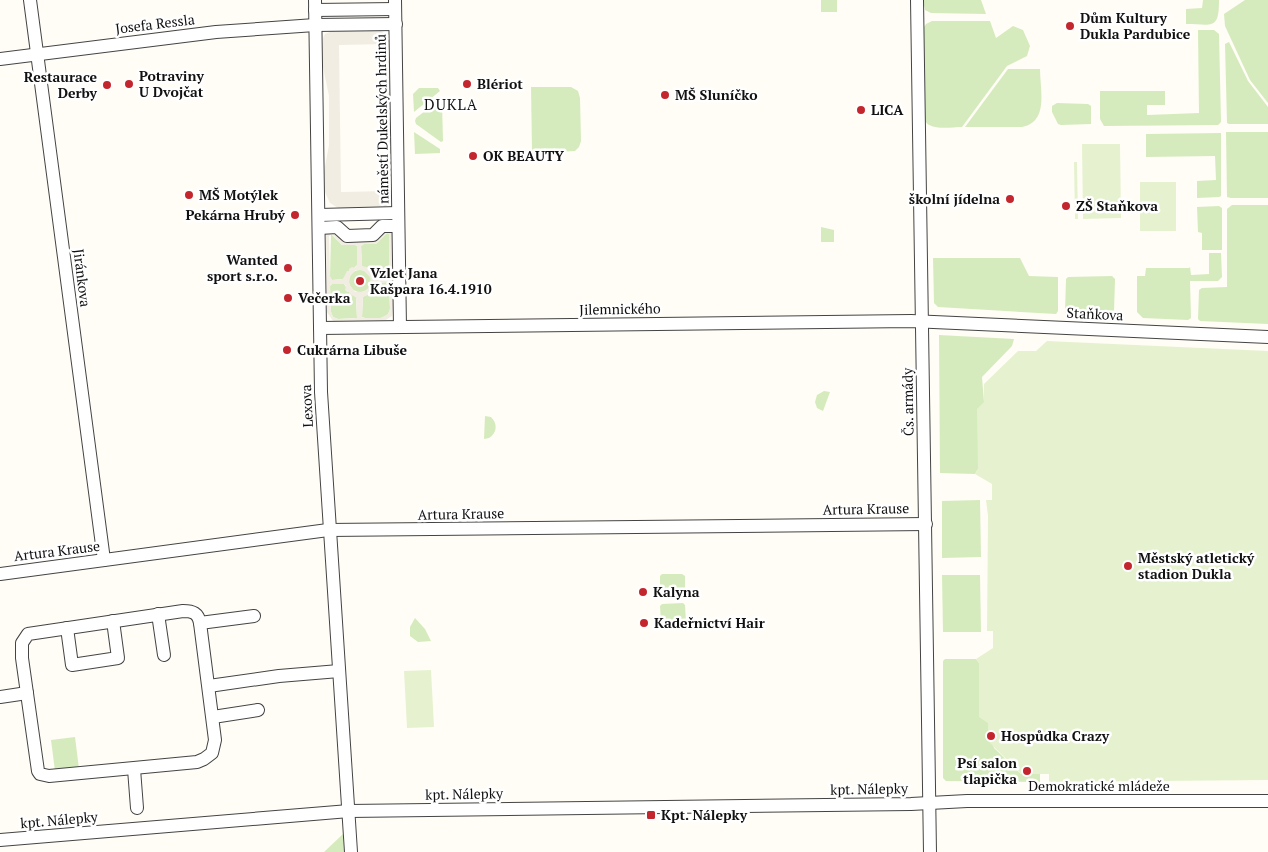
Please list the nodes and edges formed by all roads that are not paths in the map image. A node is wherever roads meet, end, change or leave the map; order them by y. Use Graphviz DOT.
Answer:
graph roads {
  1 [pos="30,0"];
  2 [pos="917,0"];
  3 [pos="395,4"];
  4 [pos="315,5"];
  5 [pos="396,24"];
  6 [pos="315,25"];
  7 [pos="36,55"];
  8 [pos="0,59"];
  9 [pos="398,220"];
  10 [pos="319,221"];
  11 [pos="921,321"];
  12 [pos="400,327"];
  13 [pos="320,328"];
  14 [pos="1268,337"];
  15 [pos="926,524"];
  16 [pos="328,530"];
  17 [pos="104,560"];
  18 [pos="0,574"];
  19 [pos="158,614"];
  20 [pos="254,616"];
  21 [pos="113,621"];
  22 [pos="200,623"];
  23 [pos="67,628"];
  24 [pos="164,655"];
  25 [pos="339,671"];
  26 [pos="208,686"];
  27 [pos="27,693"];
  28 [pos="0,696"];
  29 [pos="258,710"];
  30 [pos="213,717"];
  31 [pos="134,769"];
  32 [pos="1268,801"];
  33 [pos="930,803"];
  34 [pos="137,808"];
  35 [pos="349,810"];
  36 [pos="0,840"];
  37 [pos="351,852"];
  38 [pos="930,852"];
  1 -- 7 [label="street, Jiránkova"];
  2 -- 11 [label="street, Čs. armády"];
  3 -- 4 [label="street, náměstí Dukelských hrdinů"];
  3 -- 5 [label="street, náměstí Dukelských hrdinů"];
  4 -- 6 [label="street, Lexova"];
  5 -- 6 [label="street, náměstí Dukelských hrdinů"];
  5 -- 9 [label="street, náměstí Dukelských hrdinů"];
  6 -- 7 [label="street, Josefa Ressla"];
  6 -- 10 [label="street, Lexova"];
  7 -- 8 [label="street, Josefa Ressla"];
  7 -- 17 [label="street, Jiránkova"];
  9 -- 10 [label="street, náměstí Dukelských hrdinů"];
  9 -- 10 [label="street"];
  9 -- 12 [label="street, náměstí Dukelských hrdinů"];
  10 -- 13 [label="street, Lexova"];
  11 -- 12 [label="street, Jilemnického"];
  11 -- 14 [label="street, Staňkova"];
  11 -- 15 [label="street, Čs. armády"];
  12 -- 13 [label="street, Jilemnického"];
  13 -- 16 [label="street, Lexova"];
  15 -- 16 [label="street, Artura Krause"];
  15 -- 33 [label="street, Čs. armády"];
  16 -- 17 [label="street, Artura Krause"];
  16 -- 25 [label="street, Lexova"];
  17 -- 18 [label="street, Artura Krause"];
  19 -- 21 [label="street"];
  19 -- 22 [label="street"];
  19 -- 24 [label="street"];
  20 -- 22 [label="street"];
  21 -- 23 [label="street"];
  21 -- 23 [label="street"];
  22 -- 26 [label="street"];
  23 -- 27 [label="street"];
  25 -- 26 [label="street"];
  25 -- 35 [label="street, Lexova"];
  26 -- 30 [label="street"];
  27 -- 28 [label="street"];
  27 -- 31 [label="street"];
  29 -- 30 [label="street"];
  30 -- 31 [label="street"];
  31 -- 34 [label="street"];
  32 -- 33 [label="street, Demokratické mládeže"];
  33 -- 35 [label="street, kpt. Nálepky"];
  33 -- 38 [label="street, Čs. armády"];
  35 -- 36 [label="street, kpt. Nálepky"];
  35 -- 37 [label="street, Lexova"];
}
